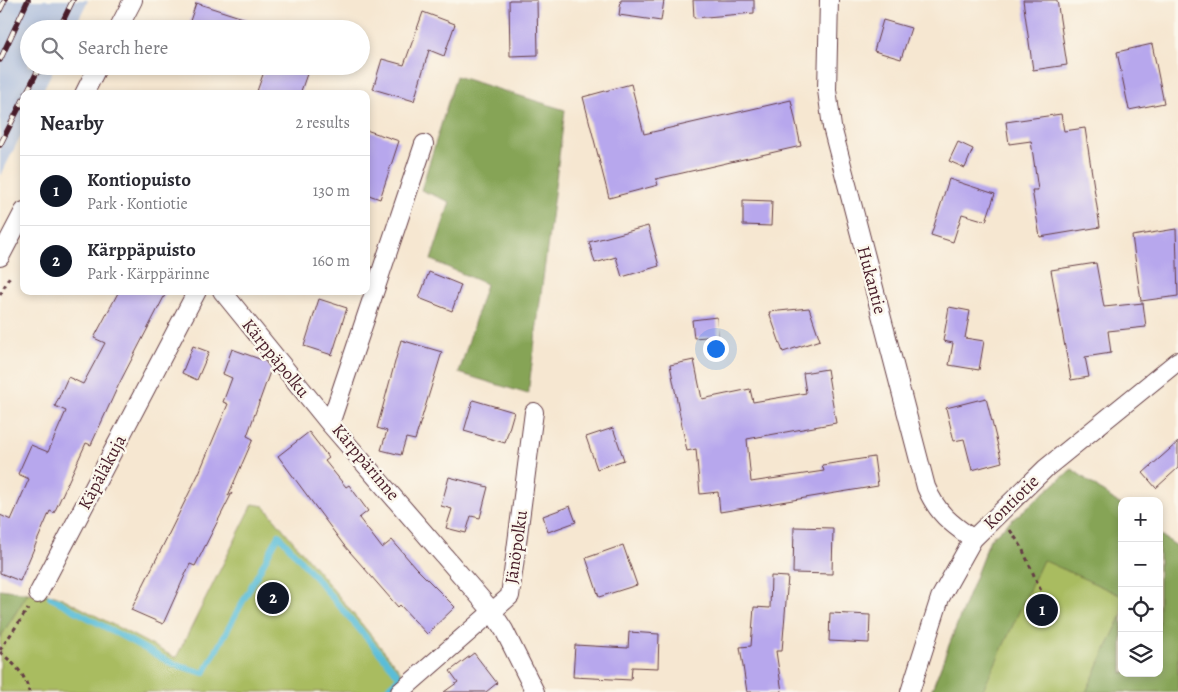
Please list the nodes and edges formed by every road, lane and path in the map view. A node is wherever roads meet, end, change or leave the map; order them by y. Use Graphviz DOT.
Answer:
graph roads {
  1 [pos="132,0"];
  2 [pos="829,0"];
  3 [pos="122,20"];
  4 [pos="94,75"];
  5 [pos="86,90"];
  6 [pos="424,144"];
  7 [pos="20,219"];
  8 [pos="0,257"];
  9 [pos="195,295"];
  10 [pos="225,295"];
  11 [pos="1178,361"];
  12 [pos="534,412"];
  13 [pos="330,424"];
  14 [pos="996,515"];
  15 [pos="973,539"];
  16 [pos="1041,591"];
  17 [pos="38,594"];
  18 [pos="491,610"];
  19 [pos="0,651"];
  20 [pos="29,692"];
  21 [pos="400,692"];
  22 [pos="535,692"];
  23 [pos="910,692"];
  1 -- 3 [label="street"];
  2 -- 15 [label="street, Hukantie"];
  4 -- 5 [label="street"];
  6 -- 13 [label="street, Kärppärinne"];
  7 -- 8 [label="street"];
  9 -- 17 [label="street, Käpäläkuja"];
  10 -- 13 [label="street, Kärppäpolku"];
  11 -- 14 [label="street, Kontiotie"];
  12 -- 18 [label="street, Jänöpolku"];
  13 -- 18 [label="street, Kärppärinne"];
  14 -- 15 [label="street, Kontiotie"];
  14 -- 16 [label="path"];
  15 -- 23 [label="street, Kontiotie"];
  17 -- 19 [label="path"];
  18 -- 21 [label="street"];
  18 -- 22 [label="street"];
  19 -- 20 [label="path"];
}
